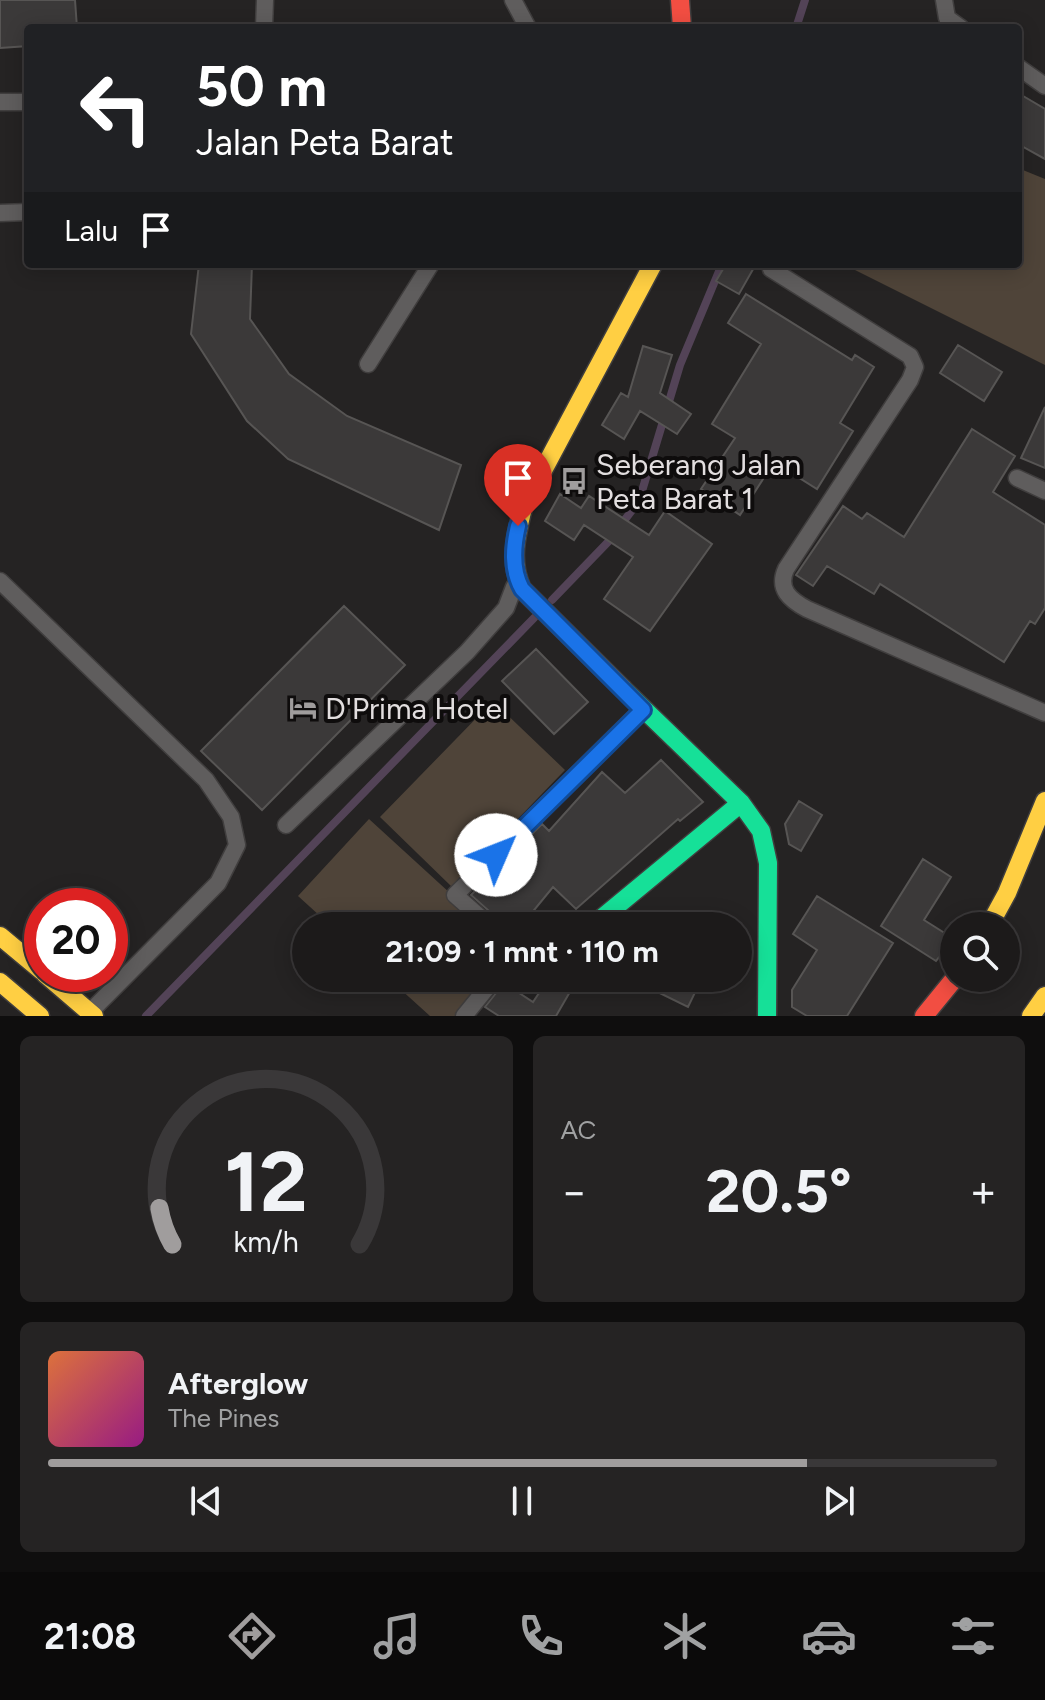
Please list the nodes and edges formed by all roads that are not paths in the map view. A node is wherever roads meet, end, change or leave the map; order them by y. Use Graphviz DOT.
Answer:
graph roads {
  1 [pos="265,0"];
  2 [pos="513,0"];
  3 [pos="680,0"];
  4 [pos="944,0"];
  5 [pos="264,24"];
  6 [pos="526,24"];
  7 [pos="682,24"];
  8 [pos="955,24"];
  9 [pos="1022,70"];
  10 [pos="1045,86"];
  11 [pos="0,102"];
  12 [pos="24,102"];
  13 [pos="24,212"];
  14 [pos="0,213"];
  15 [pos="428,268"];
  16 [pos="651,268"];
  17 [pos="771,269"];
  18 [pos="368,364"];
  19 [pos="1017,478"];
  20 [pos="1045,491"];
  21 [pos="0,581"];
  22 [pos="519,583"];
  23 [pos="643,710"];
  24 [pos="1045,713"];
  25 [pos="1045,801"];
  26 [pos="741,803"];
  27 [pos="286,825"];
  28 [pos="474,912"];
  29 [pos="609,912"];
  30 [pos="997,912"];
  31 [pos="0,936"];
  32 [pos="24,956"];
  33 [pos="0,982"];
  34 [pos="66,992"];
  35 [pos="484,992"];
  36 [pos="944,992"];
  37 [pos="1045,996"];
  38 [pos="92,1014"];
  39 [pos="40,1016"];
  40 [pos="464,1016"];
  41 [pos="767,1016"];
  42 [pos="924,1016"];
  43 [pos="1031,1016"];
  1 -- 5 [label="lane"];
  2 -- 6 [label="lane"];
  3 -- 7 [label="main road"];
  4 -- 8 [label="lane"];
  9 -- 10 [label="lane"];
  11 -- 12 [label="lane"];
  13 -- 14 [label="lane"];
  15 -- 18 [label="lane"];
  16 -- 22 [label="main road"];
  17 -- 24 [label="lane"];
  19 -- 20 [label="lane"];
  21 -- 38 [label="lane"];
  22 -- 23 [label="main road"];
  22 -- 27 [label="lane"];
  23 -- 26 [label="main road"];
  23 -- 28 [label="lane"];
  25 -- 30 [label="main road"];
  26 -- 29 [label="main road"];
  26 -- 41 [label="main road"];
  31 -- 32 [label="main road"];
  33 -- 39 [label="main road"];
  34 -- 38 [label="main road"];
  35 -- 40 [label="lane"];
  36 -- 42 [label="main road"];
  37 -- 43 [label="main road"];
}
